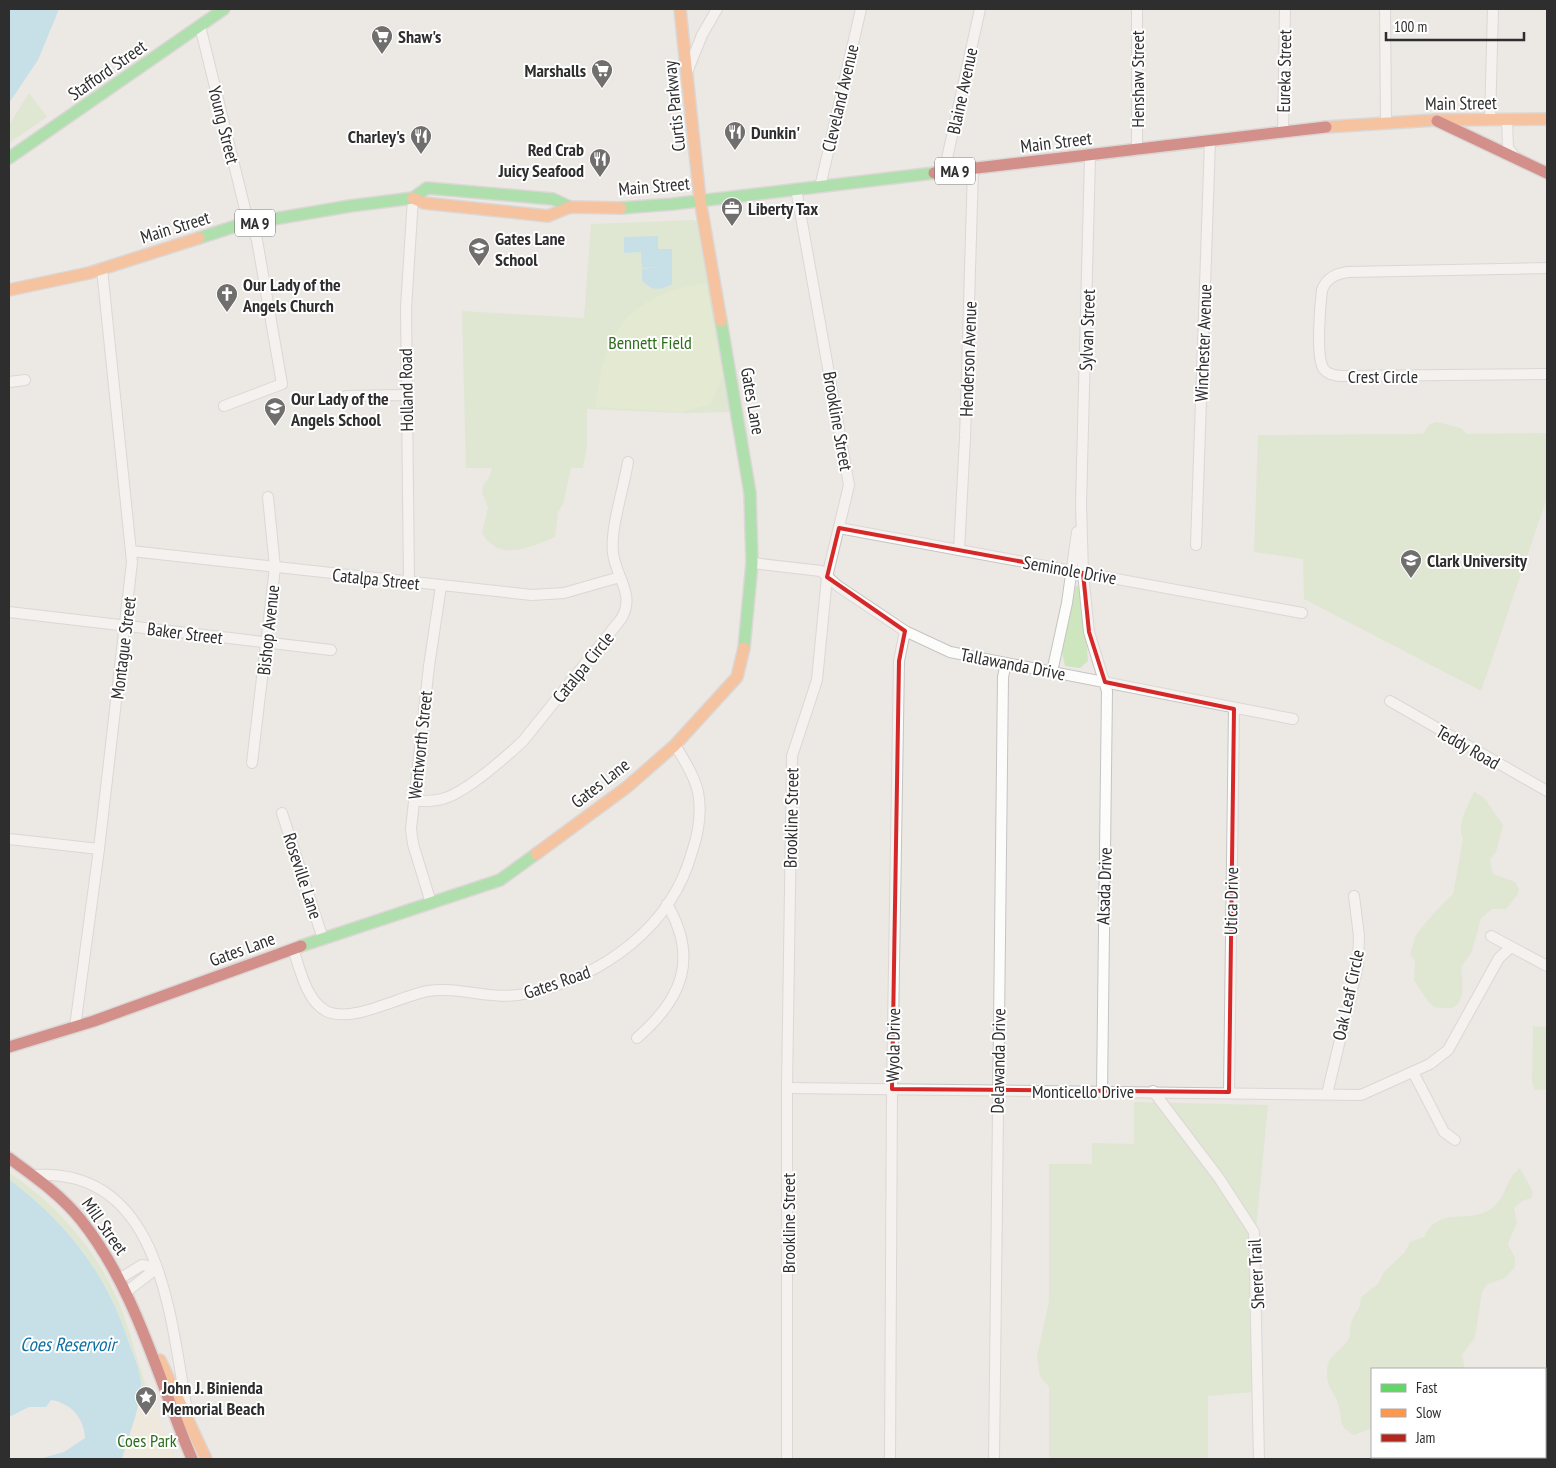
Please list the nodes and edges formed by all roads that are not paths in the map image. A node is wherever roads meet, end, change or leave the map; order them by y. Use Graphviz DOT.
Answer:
graph roads {
  1 [pos="224,9"];
  2 [pos="680,9"];
  3 [pos="717,9"];
  4 [pos="861,9"];
  5 [pos="980,9"];
  6 [pos="1137,9"];
  7 [pos="1285,9"];
  8 [pos="1385,9"];
  9 [pos="1492,9"];
  10 [pos="200,26"];
  11 [pos="688,70"];
  12 [pos="1547,119"];
  13 [pos="1435,120"];
  14 [pos="1490,120"];
  15 [pos="1507,120"];
  16 [pos="1386,123"];
  17 [pos="1283,132"];
  18 [pos="1210,141"];
  19 [pos="1491,145"];
  20 [pos="1137,150"];
  21 [pos="1090,156"];
  22 [pos="9,158"];
  23 [pos="1516,158"];
  24 [pos="973,169"];
  25 [pos="944,172"];
  26 [pos="1547,173"];
  27 [pos="820,187"];
  28 [pos="796,189"];
  29 [pos="412,198"];
  30 [pos="700,200"];
  31 [pos="570,207"];
  32 [pos="250,224"];
  33 [pos="1547,268"];
  34 [pos="102,269"];
  35 [pos="9,290"];
  36 [pos="1547,374"];
  37 [pos="25,380"];
  38 [pos="9,382"];
  39 [pos="406,395"];
  40 [pos="346,396"];
  41 [pos="224,406"];
  42 [pos="628,462"];
  43 [pos="268,497"];
  44 [pos="1081,504"];
  45 [pos="839,528"];
  46 [pos="1196,545"];
  47 [pos="959,550"];
  48 [pos="131,551"];
  49 [pos="752,562"];
  50 [pos="275,567"];
  51 [pos="1072,571"];
  52 [pos="1083,574"];
  53 [pos="620,577"];
  54 [pos="828,577"];
  55 [pos="409,583"];
  56 [pos="441,586"];
  57 [pos="9,612"];
  58 [pos="1302,613"];
  59 [pos="126,626"];
  60 [pos="905,631"];
  61 [pos="267,643"];
  62 [pos="331,650"];
  63 [pos="1006,663"];
  64 [pos="1052,672"];
  65 [pos="1105,682"];
  66 [pos="1390,701"];
  67 [pos="1234,709"];
  68 [pos="1294,720"];
  69 [pos="675,745"];
  70 [pos="252,763"];
  71 [pos="1547,791"];
  72 [pos="414,801"];
  73 [pos="282,813"];
  74 [pos="9,839"];
  75 [pos="99,849"];
  76 [pos="1354,896"];
  77 [pos="431,903"];
  78 [pos="667,904"];
  79 [pos="1491,936"];
  80 [pos="323,939"];
  81 [pos="1511,947"];
  82 [pos="293,949"];
  83 [pos="1547,966"];
  84 [pos="75,1027"];
  85 [pos="637,1038"];
  86 [pos="10,1045"];
  87 [pos="1413,1072"];
  88 [pos="787,1088"];
  89 [pos="892,1089"];
  90 [pos="997,1090"];
  91 [pos="1102,1091"];
  92 [pos="1153,1091"];
  93 [pos="1229,1092"];
  94 [pos="1327,1094"];
  95 [pos="1455,1140"];
  96 [pos="9,1158"];
  97 [pos="34,1175"];
  98 [pos="157,1268"];
  99 [pos="119,1279"];
  100 [pos="126,1292"];
  101 [pos="145,1336"];
  102 [pos="190,1425"];
  103 [pos="192,1459"];
  104 [pos="206,1459"];
  105 [pos="787,1459"];
  106 [pos="890,1459"];
  107 [pos="994,1459"];
  108 [pos="1260,1459"];
  1 -- 10 [label="main road, Stafford Street"];
  2 -- 11 [label="main road, Curtis Parkway"];
  3 -- 11 [label="street"];
  4 -- 27 [label="street, Cleveland Avenue"];
  5 -- 25 [label="street, Blaine Avenue"];
  6 -- 20 [label="street, Henshaw Street"];
  7 -- 17 [label="street, Eureka Street"];
  8 -- 16 [label="street"];
  9 -- 14 [label="street"];
  10 -- 22 [label="main road, Stafford Street"];
  10 -- 32 [label="street, Young Street"];
  11 -- 30 [label="main road, Curtis Parkway"];
  12 -- 15 [label="main road, Main Street / MA 9"];
  13 -- 14 [label="main road, Main Street / MA 9"];
  13 -- 16 [label="main road, Main Street / MA 9"];
  13 -- 19 [label="main road"];
  14 -- 15 [label="main road, Main Street / MA 9"];
  14 -- 19 [label="main road"];
  15 -- 23 [label="street"];
  16 -- 17 [label="main road, Main Street / MA 9"];
  17 -- 18 [label="main road, Main Street / MA 9"];
  18 -- 20 [label="main road, Main Street / MA 9"];
  18 -- 46 [label="street, Winchester Avenue"];
  19 -- 23 [label="main road"];
  20 -- 21 [label="main road, Main Street / MA 9"];
  21 -- 24 [label="main road, Main Street / MA 9"];
  21 -- 44 [label="street, Sylvan Street"];
  23 -- 26 [label="main road"];
  24 -- 25 [label="main road, Main Street / MA 9"];
  24 -- 47 [label="street, Henderson Avenue"];
  25 -- 27 [label="main road, Main Street / MA 9"];
  27 -- 28 [label="main road, Main Street / MA 9"];
  28 -- 30 [label="main road, Main Street / MA 9"];
  28 -- 45 [label="street, Brookline Street"];
  29 -- 31 [label="main road, Main Street / MA 9"];
  29 -- 31 [label="main road, Main Street / MA 9"];
  29 -- 32 [label="main road, Main Street / MA 9"];
  29 -- 39 [label="street, Holland Road"];
  30 -- 31 [label="main road, Main Street / MA 9"];
  30 -- 49 [label="main road, Gates Lane"];
  32 -- 34 [label="main road, Main Street / MA 9"];
  32 -- 41 [label="street, Young Street"];
  33 -- 36 [label="street, Crest Circle"];
  34 -- 35 [label="main road, Main Street / MA 9"];
  34 -- 48 [label="street, Montague Street"];
  37 -- 38 [label="street"];
  39 -- 40 [label="street"];
  39 -- 55 [label="street, Holland Road"];
  42 -- 53 [label="street, Catalpa Circle"];
  43 -- 50 [label="street, Bishop Avenue"];
  44 -- 51 [label="street, Sylvan Street"];
  44 -- 52 [label="street, Sylvan Street"];
  45 -- 47 [label="street, Seminole Drive"];
  45 -- 54 [label="street, Brookline Street"];
  47 -- 51 [label="street, Seminole Drive"];
  48 -- 50 [label="street, Catalpa Street"];
  48 -- 59 [label="street, Montague Street"];
  49 -- 54 [label="street, Tallawanda Drive"];
  49 -- 69 [label="main road, Gates Lane"];
  50 -- 55 [label="street, Catalpa Street"];
  50 -- 61 [label="street, Bishop Avenue"];
  51 -- 52 [label="street, Seminole Drive"];
  51 -- 64 [label="street, Sylvan Street"];
  52 -- 58 [label="street, Seminole Drive"];
  52 -- 65 [label="street, Sylvan Street"];
  53 -- 56 [label="street, Catalpa Street"];
  53 -- 72 [label="street, Catalpa Circle"];
  54 -- 60 [label="street, Tallawanda Drive"];
  54 -- 88 [label="street, Brookline Street"];
  55 -- 56 [label="street, Catalpa Street"];
  56 -- 72 [label="street, Wentworth Street"];
  57 -- 59 [label="street, Baker Street"];
  59 -- 61 [label="street, Baker Street"];
  59 -- 75 [label="street, Montague Street"];
  60 -- 63 [label="street, Tallawanda Drive"];
  60 -- 89 [label="street, Wyola Drive"];
  61 -- 62 [label="street, Baker Street"];
  61 -- 70 [label="street, Bishop Avenue"];
  63 -- 64 [label="street, Tallawanda Drive"];
  63 -- 90 [label="street, Delawanda Drive"];
  64 -- 65 [label="street, Tallawanda Drive"];
  65 -- 67 [label="street, Tallawanda Drive"];
  65 -- 91 [label="street, Alsada Drive"];
  66 -- 71 [label="street, Teddy Road"];
  67 -- 68 [label="street, Tallawanda Drive"];
  67 -- 93 [label="street, Utica Drive"];
  69 -- 77 [label="main road, Gates Lane"];
  69 -- 78 [label="street, Gates Road"];
  72 -- 77 [label="street, Wentworth Street"];
  73 -- 80 [label="street, Roseville Lane"];
  74 -- 75 [label="street"];
  75 -- 84 [label="street, Montague Street"];
  76 -- 94 [label="street, Oak Leaf Circle"];
  77 -- 80 [label="main road, Gates Lane"];
  78 -- 82 [label="street, Gates Road"];
  78 -- 85 [label="street"];
  79 -- 81 [label="street"];
  80 -- 82 [label="main road, Gates Lane"];
  81 -- 83 [label="street"];
  81 -- 87 [label="street, Monticello Drive"];
  82 -- 84 [label="main road, Gates Lane"];
  84 -- 86 [label="main road, Gates Lane"];
  87 -- 94 [label="street, Monticello Drive"];
  87 -- 95 [label="street"];
  88 -- 89 [label="street, Monticello Drive"];
  88 -- 105 [label="street, Brookline Street"];
  89 -- 90 [label="street, Monticello Drive"];
  89 -- 106 [label="street, Wyola Drive"];
  90 -- 91 [label="street, Monticello Drive"];
  90 -- 107 [label="street, Delawanda Drive"];
  91 -- 92 [label="street, Monticello Drive"];
  92 -- 93 [label="street, Monticello Drive"];
  92 -- 108 [label="street, Sherer Trail"];
  93 -- 94 [label="street, Monticello Drive"];
  96 -- 97 [label="main road, Mill Street"];
  97 -- 98 [label="street"];
  97 -- 99 [label="main road, Mill Street"];
  98 -- 99 [label="street"];
  98 -- 100 [label="street"];
  98 -- 102 [label="street"];
  99 -- 100 [label="main road, Mill Street"];
  100 -- 101 [label="main road, Mill Street"];
  101 -- 102 [label="main road, Mill Street"];
  101 -- 103 [label="main road, Mill Street"];
  102 -- 104 [label="main road, Mill Street"];
}
